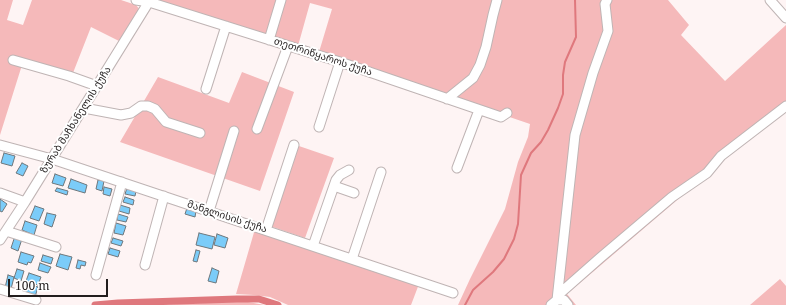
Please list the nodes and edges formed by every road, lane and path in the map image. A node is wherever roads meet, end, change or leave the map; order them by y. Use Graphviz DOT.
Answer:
graph roads {
  1 [pos="136,0"];
  2 [pos="281,0"];
  3 [pos="497,0"];
  4 [pos="607,0"];
  5 [pos="770,0"];
  6 [pos="150,1"];
  7 [pos="786,18"];
  8 [pos="226,26"];
  9 [pos="269,40"];
  10 [pos="288,46"];
  11 [pos="12,60"];
  12 [pos="340,62"];
  13 [pos="97,86"];
  14 [pos="206,89"];
  15 [pos="447,99"];
  16 [pos="786,106"];
  17 [pos="84,108"];
  18 [pos="479,110"];
  19 [pos="507,113"];
  20 [pos="319,127"];
  21 [pos="257,129"];
  22 [pos="234,131"];
  23 [pos="200,133"];
  24 [pos="0,145"];
  25 [pos="294,145"];
  26 [pos="52,159"];
  27 [pos="457,168"];
  28 [pos="349,170"];
  29 [pos="381,172"];
  30 [pos="122,182"];
  31 [pos="334,186"];
  32 [pos="0,193"];
  33 [pos="354,193"];
  34 [pos="164,196"];
  35 [pos="25,202"];
  36 [pos="209,211"];
  37 [pos="266,230"];
  38 [pos="6,231"];
  39 [pos="0,240"];
  40 [pos="313,246"];
  41 [pos="56,247"];
  42 [pos="352,259"];
  43 [pos="144,265"];
  44 [pos="96,275"];
  45 [pos="0,289"];
  46 [pos="453,292"];
  47 [pos="36,300"];
  48 [pos="555,300"];
  49 [pos="568,305"];
  1 -- 6 [label="street, თეთრიწყაროს ქუჩა"];
  2 -- 9 [label="street"];
  3 -- 15 [label="street"];
  4 -- 48 [label="street"];
  5 -- 7 [label="street"];
  6 -- 8 [label="street, თეთრიწყაროს ქუჩა"];
  6 -- 13 [label="street, ზურაბ მაჩხანელის ქუჩა"];
  8 -- 9 [label="street, თეთრიწყაროს ქუჩა"];
  8 -- 14 [label="street"];
  9 -- 10 [label="street, თეთრიწყაროს ქუჩა"];
  10 -- 12 [label="street, თეთრიწყაროს ქუჩა"];
  10 -- 21 [label="street"];
  11 -- 13 [label="street"];
  12 -- 15 [label="street, თეთრიწყაროს ქუჩა"];
  12 -- 20 [label="street"];
  13 -- 17 [label="street, ზურაბ მაჩხანელის ქუჩა"];
  15 -- 18 [label="street, თეთრიწყაროს ქუჩა"];
  16 -- 48 [label="street"];
  17 -- 23 [label="street"];
  17 -- 26 [label="street, ზურაბ მაჩხანელის ქუჩა"];
  18 -- 19 [label="street, თეთრიწყაროს ქუჩა"];
  18 -- 27 [label="street"];
  22 -- 36 [label="street"];
  24 -- 26 [label="street, მანგლისის ქუჩა"];
  25 -- 37 [label="street"];
  26 -- 30 [label="street, მანგლისის ქუჩა"];
  26 -- 35 [label="street, ზურაბ მაჩხანელის ქუჩა"];
  28 -- 31 [label="street"];
  29 -- 42 [label="street"];
  30 -- 34 [label="street, მანგლისის ქუჩა"];
  30 -- 44 [label="street"];
  31 -- 33 [label="street"];
  31 -- 40 [label="street"];
  32 -- 35 [label="street"];
  34 -- 36 [label="street, მანგლისის ქუჩა"];
  34 -- 43 [label="street"];
  35 -- 38 [label="street, ზურაბ მაჩხანელის ქუჩა"];
  36 -- 37 [label="street, მანგლისის ქუჩა"];
  37 -- 40 [label="street, მანგლისის ქუჩა"];
  38 -- 39 [label="street, ზურაბ მაჩხანელის ქუჩა"];
  38 -- 41 [label="street"];
  40 -- 42 [label="street, მანგლისის ქუჩა"];
  42 -- 46 [label="street, მანგლისის ქუჩა"];
  45 -- 47 [label="street"];
  48 -- 49 [label="street"];
}
